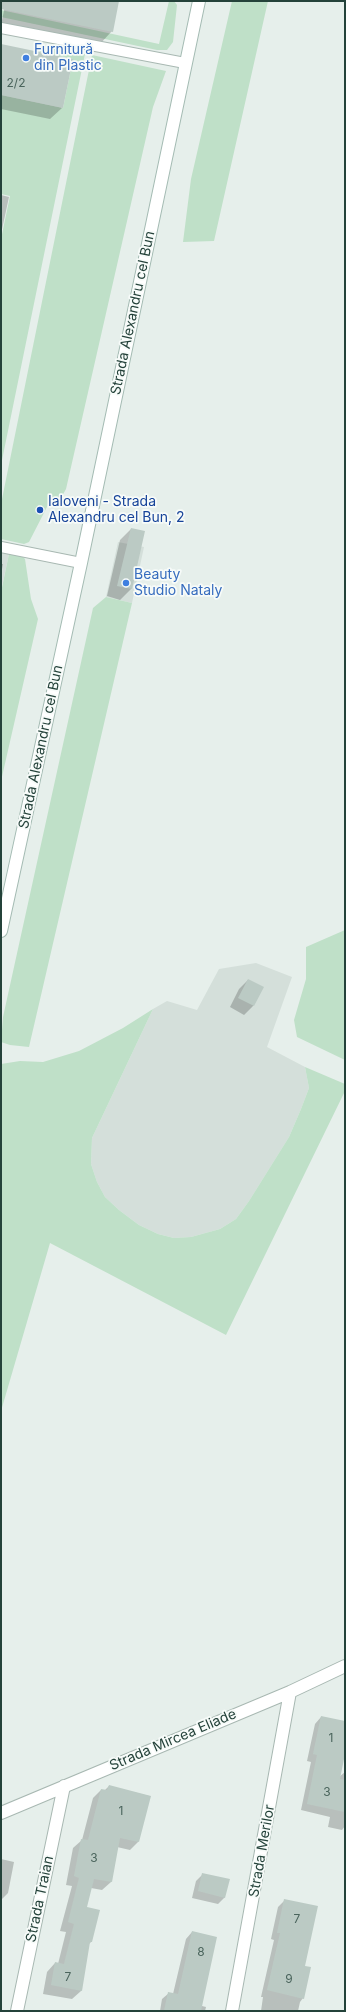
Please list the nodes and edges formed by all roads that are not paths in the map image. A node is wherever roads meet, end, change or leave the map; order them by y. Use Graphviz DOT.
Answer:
graph roads {
  1 [pos="199,1"];
  2 [pos="1,28"];
  3 [pos="185,63"];
  4 [pos="1,547"];
  5 [pos="81,563"];
  6 [pos="1,931"];
  7 [pos="345,1666"];
  8 [pos="290,1692"];
  9 [pos="64,1786"];
  10 [pos="1,1813"];
  11 [pos="17,2011"];
  12 [pos="232,2011"];
  1 -- 3 [label="main road, Strada Alexandru cel Bun"];
  2 -- 3 [label="lane"];
  3 -- 5 [label="main road, Strada Alexandru cel Bun"];
  4 -- 5 [label="lane"];
  5 -- 6 [label="main road, Strada Alexandru cel Bun"];
  7 -- 8 [label="main road, Strada Mircea Eliade"];
  8 -- 9 [label="main road, Strada Mircea Eliade"];
  8 -- 12 [label="main road, Strada Merilor"];
  9 -- 10 [label="main road, Strada Mircea Eliade"];
  9 -- 11 [label="main road, Strada Traian"];
}
